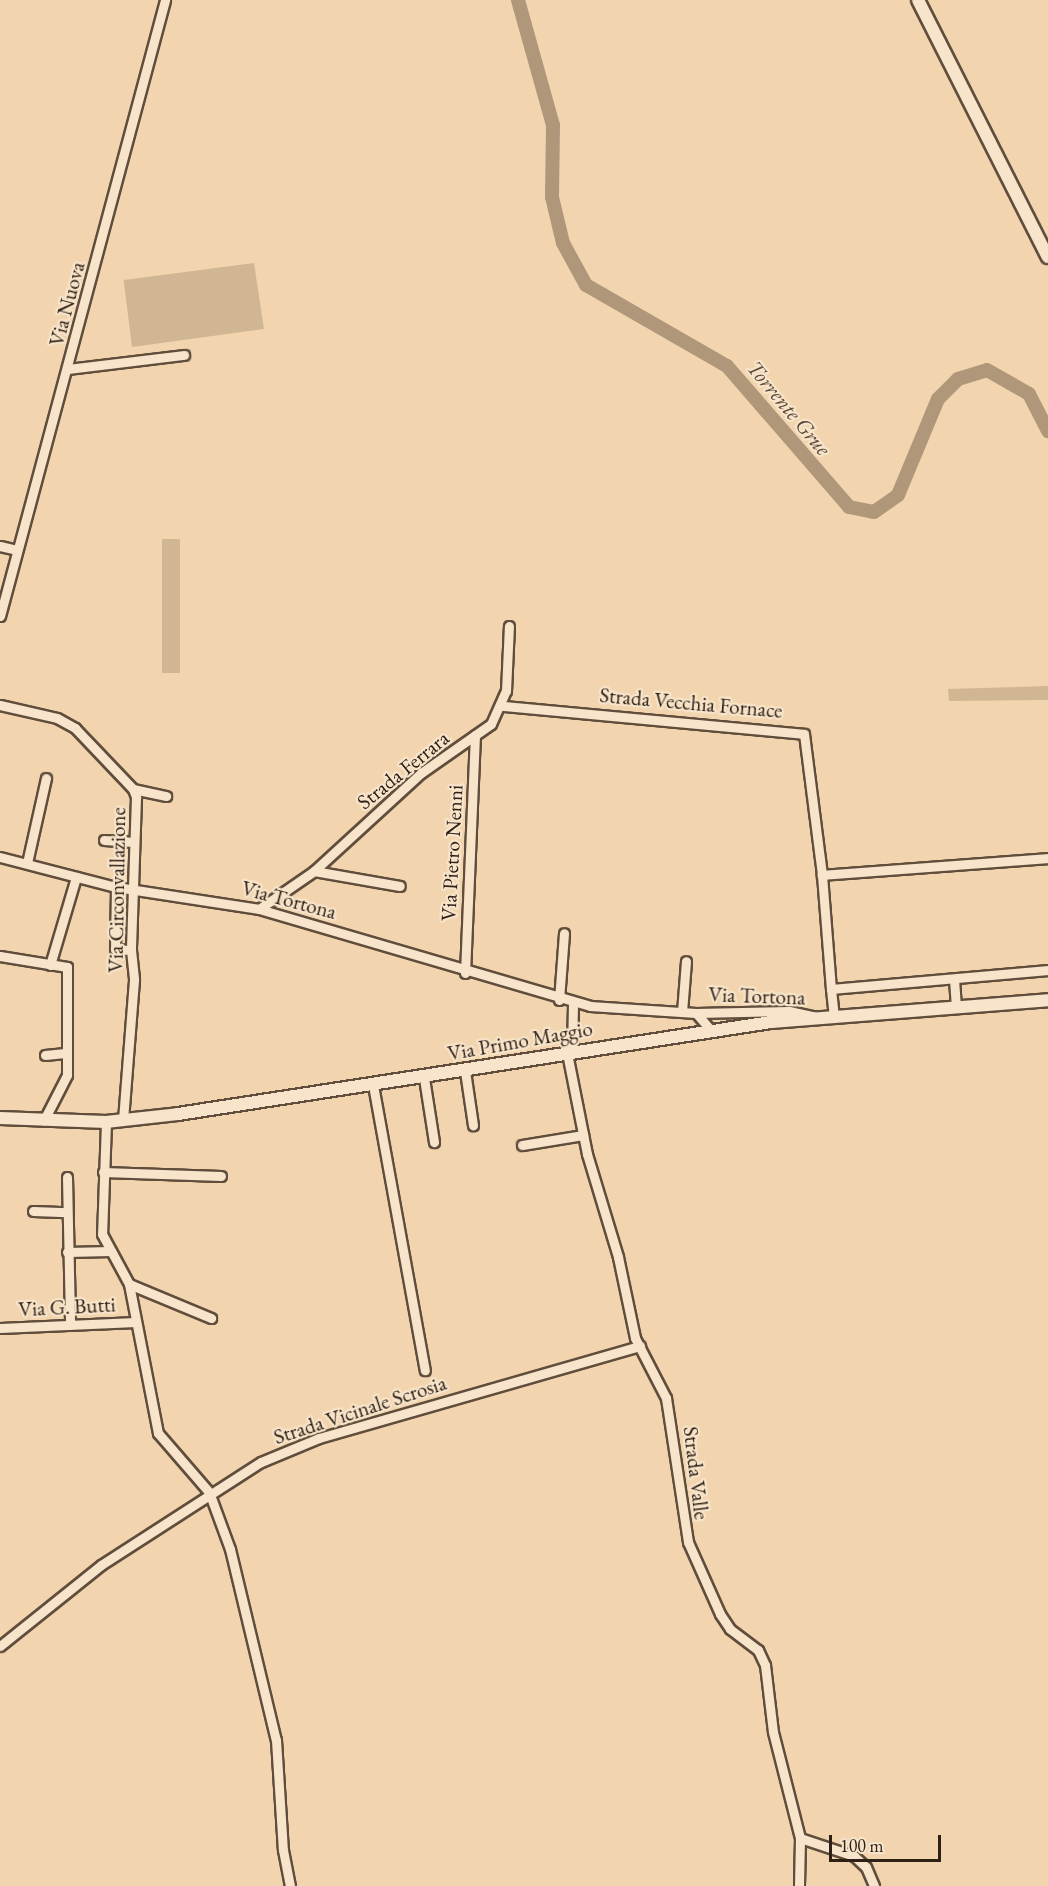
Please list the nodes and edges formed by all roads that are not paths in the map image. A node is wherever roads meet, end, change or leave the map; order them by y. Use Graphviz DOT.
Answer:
graph roads {
  1 [pos="165,0"];
  2 [pos="918,0"];
  3 [pos="1048,257"];
  4 [pos="184,355"];
  5 [pos="68,369"];
  6 [pos="0,546"];
  7 [pos="17,550"];
  8 [pos="0,616"];
  9 [pos="508,626"];
  10 [pos="0,705"];
  11 [pos="503,706"];
  12 [pos="475,735"];
  13 [pos="46,778"];
  14 [pos="133,789"];
  15 [pos="166,796"];
  16 [pos="104,840"];
  17 [pos="134,842"];
  18 [pos="1,858"];
  19 [pos="1048,858"];
  20 [pos="27,863"];
  21 [pos="315,871"];
  22 [pos="822,875"];
  23 [pos="76,878"];
  24 [pos="400,886"];
  25 [pos="116,887"];
  26 [pos="132,888"];
  27 [pos="259,909"];
  28 [pos="564,933"];
  29 [pos="131,950"];
  30 [pos="0,956"];
  31 [pos="686,961"];
  32 [pos="51,965"];
  33 [pos="1048,970"];
  34 [pos="465,973"];
  35 [pos="954,979"];
  36 [pos="831,989"];
  37 [pos="559,1000"];
  38 [pos="1048,1000"];
  39 [pos="573,1002"];
  40 [pos="956,1007"];
  41 [pos="682,1012"];
  42 [pos="696,1013"];
  43 [pos="834,1016"];
  44 [pos="817,1017"];
  45 [pos="711,1030"];
  46 [pos="569,1052"];
  47 [pos="64,1053"];
  48 [pos="45,1055"];
  49 [pos="465,1071"];
  50 [pos="424,1078"];
  51 [pos="373,1085"];
  52 [pos="0,1119"];
  53 [pos="44,1120"];
  54 [pos="123,1120"];
  55 [pos="106,1122"];
  56 [pos="473,1125"];
  57 [pos="583,1135"];
  58 [pos="434,1142"];
  59 [pos="522,1145"];
  60 [pos="103,1172"];
  61 [pos="221,1176"];
  62 [pos="67,1177"];
  63 [pos="33,1211"];
  64 [pos="67,1212"];
  65 [pos="111,1251"];
  66 [pos="68,1252"];
  67 [pos="129,1284"];
  68 [pos="211,1318"];
  69 [pos="136,1322"];
  70 [pos="70,1325"];
  71 [pos="0,1328"];
  72 [pos="640,1346"];
  73 [pos="425,1370"];
  74 [pos="209,1492"];
  75 [pos="0,1647"];
  76 [pos="800,1838"];
  77 [pos="290,1886"];
  78 [pos="799,1886"];
  79 [pos="874,1886"];
  1 -- 5 [label="street, Via Nuova"];
  2 -- 3 [label="main road"];
  4 -- 5 [label="street"];
  5 -- 7 [label="street, Via Nuova"];
  6 -- 7 [label="street"];
  7 -- 8 [label="street, Via Nuova"];
  9 -- 11 [label="street, Strada Ferrara"];
  10 -- 14 [label="street, Via Circonvallazione"];
  11 -- 12 [label="street, Strada Ferrara"];
  11 -- 22 [label="street, Strada Vecchia Fornace"];
  12 -- 21 [label="street, Strada Ferrara"];
  12 -- 34 [label="street, Via Pietro Nenni"];
  13 -- 20 [label="street"];
  14 -- 15 [label="street"];
  14 -- 17 [label="street, Via Circonvallazione"];
  16 -- 17 [label="street"];
  17 -- 26 [label="street, Via Circonvallazione"];
  18 -- 20 [label="street, Via Tortona"];
  19 -- 22 [label="street"];
  20 -- 23 [label="street, Via Tortona"];
  21 -- 24 [label="street"];
  21 -- 27 [label="street, Strada Ferrara"];
  22 -- 36 [label="street, Strada Vecchia Fornace"];
  23 -- 25 [label="street, Via Tortona"];
  23 -- 32 [label="street"];
  25 -- 26 [label="street, Via Tortona"];
  25 -- 29 [label="street"];
  26 -- 27 [label="street, Via Tortona"];
  26 -- 29 [label="street, Via Circonvallazione"];
  27 -- 34 [label="street, Via Tortona"];
  28 -- 37 [label="street"];
  29 -- 54 [label="street, Via Circonvallazione"];
  30 -- 32 [label="street"];
  31 -- 41 [label="street, Via Tortona"];
  32 -- 47 [label="street"];
  33 -- 35 [label="street"];
  34 -- 37 [label="street, Via Tortona"];
  35 -- 36 [label="street"];
  35 -- 40 [label="street"];
  36 -- 43 [label="street, Strada Vecchia Fornace"];
  37 -- 39 [label="street, Via Tortona"];
  38 -- 40 [label="main road, Via Primo Maggio"];
  39 -- 41 [label="street, Via Tortona"];
  39 -- 46 [label="street, Strada Valle"];
  40 -- 43 [label="main road, Via Primo Maggio"];
  41 -- 42 [label="street, Via Tortona"];
  42 -- 44 [label="street, Via Tortona"];
  42 -- 45 [label="street, Via Tortona"];
  43 -- 44 [label="main road, Via Primo Maggio"];
  44 -- 45 [label="main road, Via Primo Maggio"];
  45 -- 46 [label="main road, Via Primo Maggio"];
  46 -- 49 [label="main road, Via Primo Maggio"];
  46 -- 57 [label="street, Strada Valle"];
  47 -- 48 [label="street"];
  47 -- 53 [label="street"];
  49 -- 50 [label="main road, Via Primo Maggio"];
  49 -- 56 [label="street"];
  50 -- 51 [label="main road, Via Primo Maggio"];
  50 -- 58 [label="street"];
  51 -- 54 [label="main road, Via Primo Maggio"];
  51 -- 73 [label="street"];
  52 -- 53 [label="main road, Via Primo Maggio"];
  53 -- 55 [label="main road, Via Primo Maggio"];
  54 -- 55 [label="main road, Via Primo Maggio"];
  55 -- 60 [label="street"];
  57 -- 59 [label="street"];
  57 -- 72 [label="street, Strada Valle"];
  60 -- 61 [label="street"];
  60 -- 65 [label="street"];
  62 -- 64 [label="street"];
  63 -- 64 [label="street"];
  64 -- 66 [label="street"];
  65 -- 66 [label="street"];
  65 -- 67 [label="street"];
  66 -- 70 [label="street"];
  67 -- 68 [label="street"];
  67 -- 69 [label="street"];
  69 -- 70 [label="street, Via G. Butti"];
  69 -- 74 [label="street"];
  70 -- 71 [label="street, Via G. Butti"];
  72 -- 74 [label="street, Strada Vicinale Scrosia"];
  72 -- 76 [label="street, Strada Valle"];
  74 -- 75 [label="street, Strada Vicinale Scrosia"];
  74 -- 77 [label="street"];
  76 -- 78 [label="street, Strada Valle"];
  76 -- 79 [label="street"];
}
